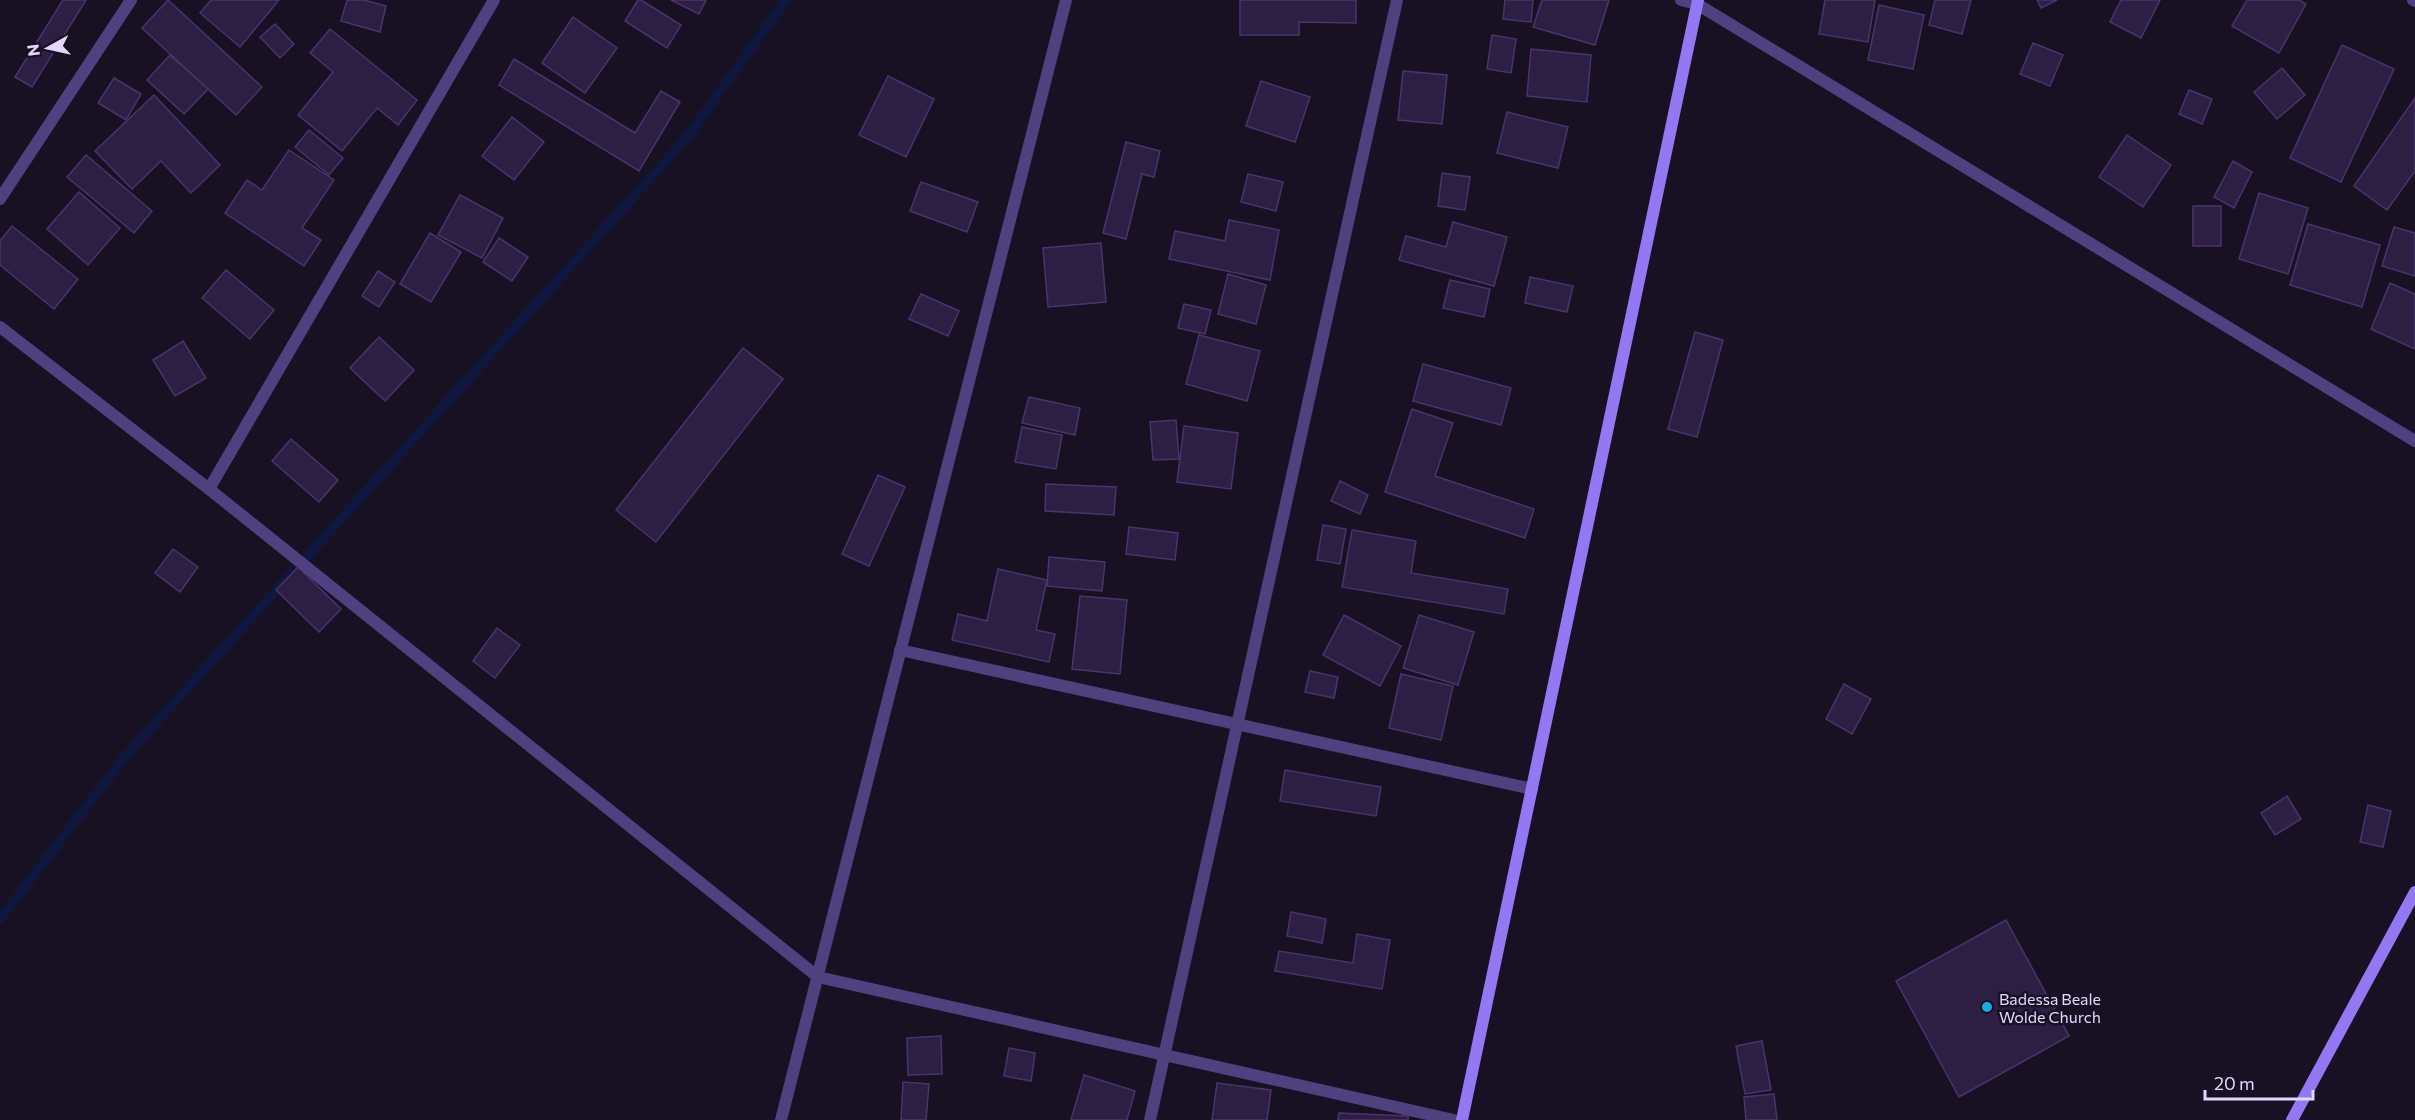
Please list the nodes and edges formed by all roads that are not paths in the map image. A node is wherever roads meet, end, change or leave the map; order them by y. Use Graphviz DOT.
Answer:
graph roads {
  1 [pos="131,0"];
  2 [pos="494,0"];
  3 [pos="1066,0"];
  4 [pos="1397,0"];
  5 [pos="1681,0"];
  6 [pos="1698,2"];
  7 [pos="0,199"];
  8 [pos="0,327"];
  9 [pos="2415,441"];
  10 [pos="209,489"];
  11 [pos="900,650"];
  12 [pos="1237,724"];
  13 [pos="1532,789"];
  14 [pos="2415,892"];
  15 [pos="818,977"];
  16 [pos="1164,1055"];
  17 [pos="781,1120"];
  18 [pos="1150,1120"];
  19 [pos="1455,1120"];
  20 [pos="1462,1120"];
  21 [pos="2292,1120"];
  1 -- 7 [label="street"];
  2 -- 10 [label="street"];
  3 -- 11 [label="street"];
  4 -- 12 [label="street"];
  5 -- 6 [label="street"];
  6 -- 9 [label="street"];
  6 -- 13 [label="street"];
  8 -- 10 [label="street"];
  10 -- 15 [label="street"];
  11 -- 12 [label="street"];
  11 -- 15 [label="street"];
  12 -- 13 [label="street"];
  12 -- 16 [label="street"];
  13 -- 20 [label="street"];
  14 -- 21 [label="street"];
  15 -- 16 [label="street"];
  15 -- 17 [label="street"];
  16 -- 18 [label="street"];
  16 -- 19 [label="street"];
}
